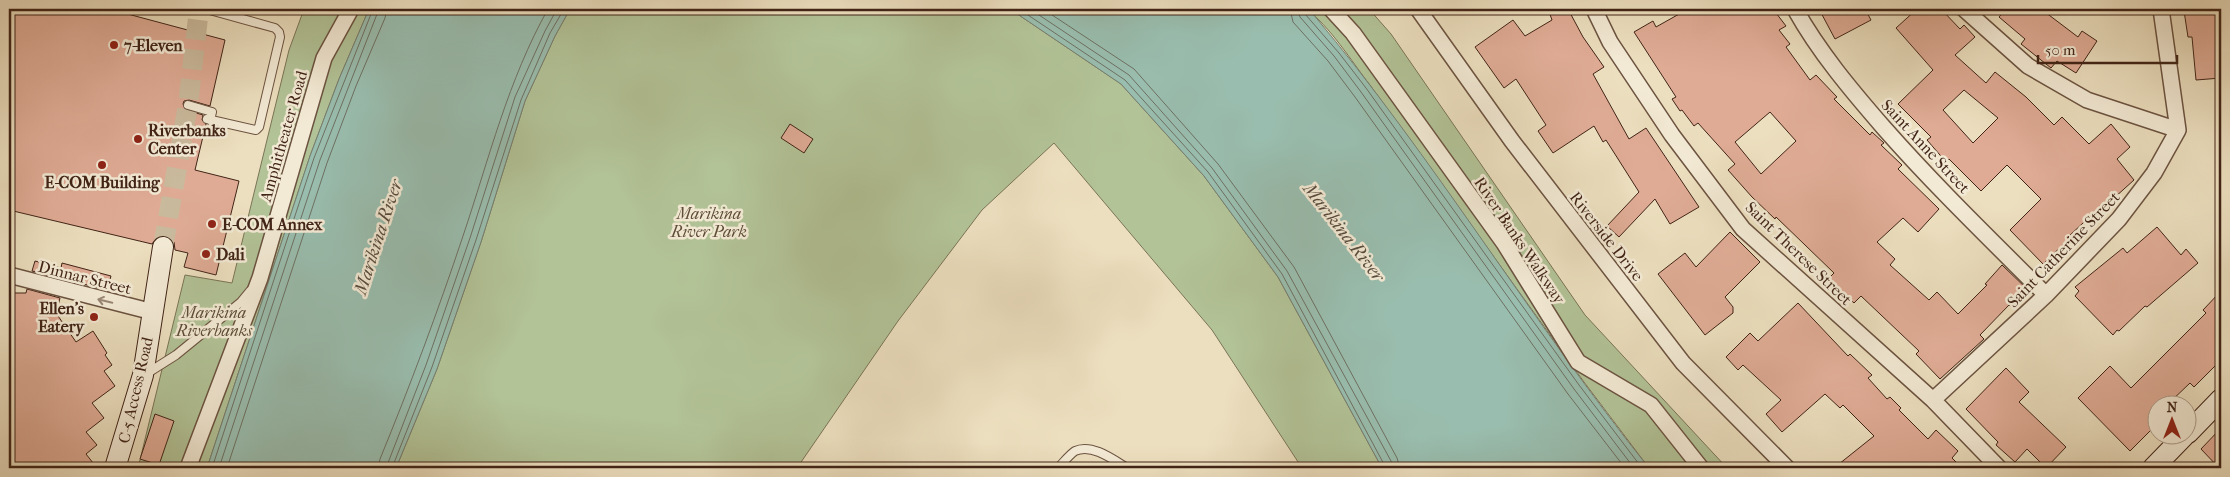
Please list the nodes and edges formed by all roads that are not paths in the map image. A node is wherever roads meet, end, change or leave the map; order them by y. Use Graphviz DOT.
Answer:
graph roads {
  1 [pos="206,9"];
  2 [pos="351,9"];
  3 [pos="1331,9"];
  4 [pos="1418,9"];
  5 [pos="1594,9"];
  6 [pos="1795,9"];
  7 [pos="1964,9"];
  8 [pos="2161,9"];
  9 [pos="188,106"];
  10 [pos="2178,130"];
  11 [pos="163,247"];
  12 [pos="9,275"];
  13 [pos="260,278"];
  14 [pos="2046,295"];
  15 [pos="153,312"];
  16 [pos="143,375"];
  17 [pos="2221,399"];
  18 [pos="1933,400"];
  19 [pos="2198,423"];
  20 [pos="2177,444"];
  21 [pos="115,468"];
  22 [pos="188,468"];
  23 [pos="1058,468"];
  24 [pos="1127,468"];
  25 [pos="1701,468"];
  26 [pos="1788,468"];
  27 [pos="1999,468"];
  28 [pos="2153,468"];
  1 -- 9 [label="lane"];
  2 -- 13 [label="street, Amphitheater Road"];
  3 -- 25 [label="street, River Banks Walkway"];
  4 -- 26 [label="street, Riverside Drive"];
  5 -- 18 [label="street, Saint Therese Street"];
  6 -- 14 [label="street, Saint Anne Street"];
  7 -- 10 [label="street"];
  8 -- 10 [label="street"];
  10 -- 14 [label="street, Saint Catherine Street"];
  11 -- 15 [label="street, C-5 Access Road"];
  15 -- 12 [label="street, Dinnar Street, one-way"];
  13 -- 16 [label="lane"];
  13 -- 22 [label="street, Amphitheater Road"];
  14 -- 18 [label="street, Saint Catherine Street"];
  15 -- 16 [label="street, C-5 Access Road"];
  16 -- 21 [label="street, C-5 Access Road"];
  17 -- 19 [label="street"];
  18 -- 27 [label="street, Saint Therese Street"];
  20 -- 28 [label="street"];
  23 -- 24 [label="lane"];
}
